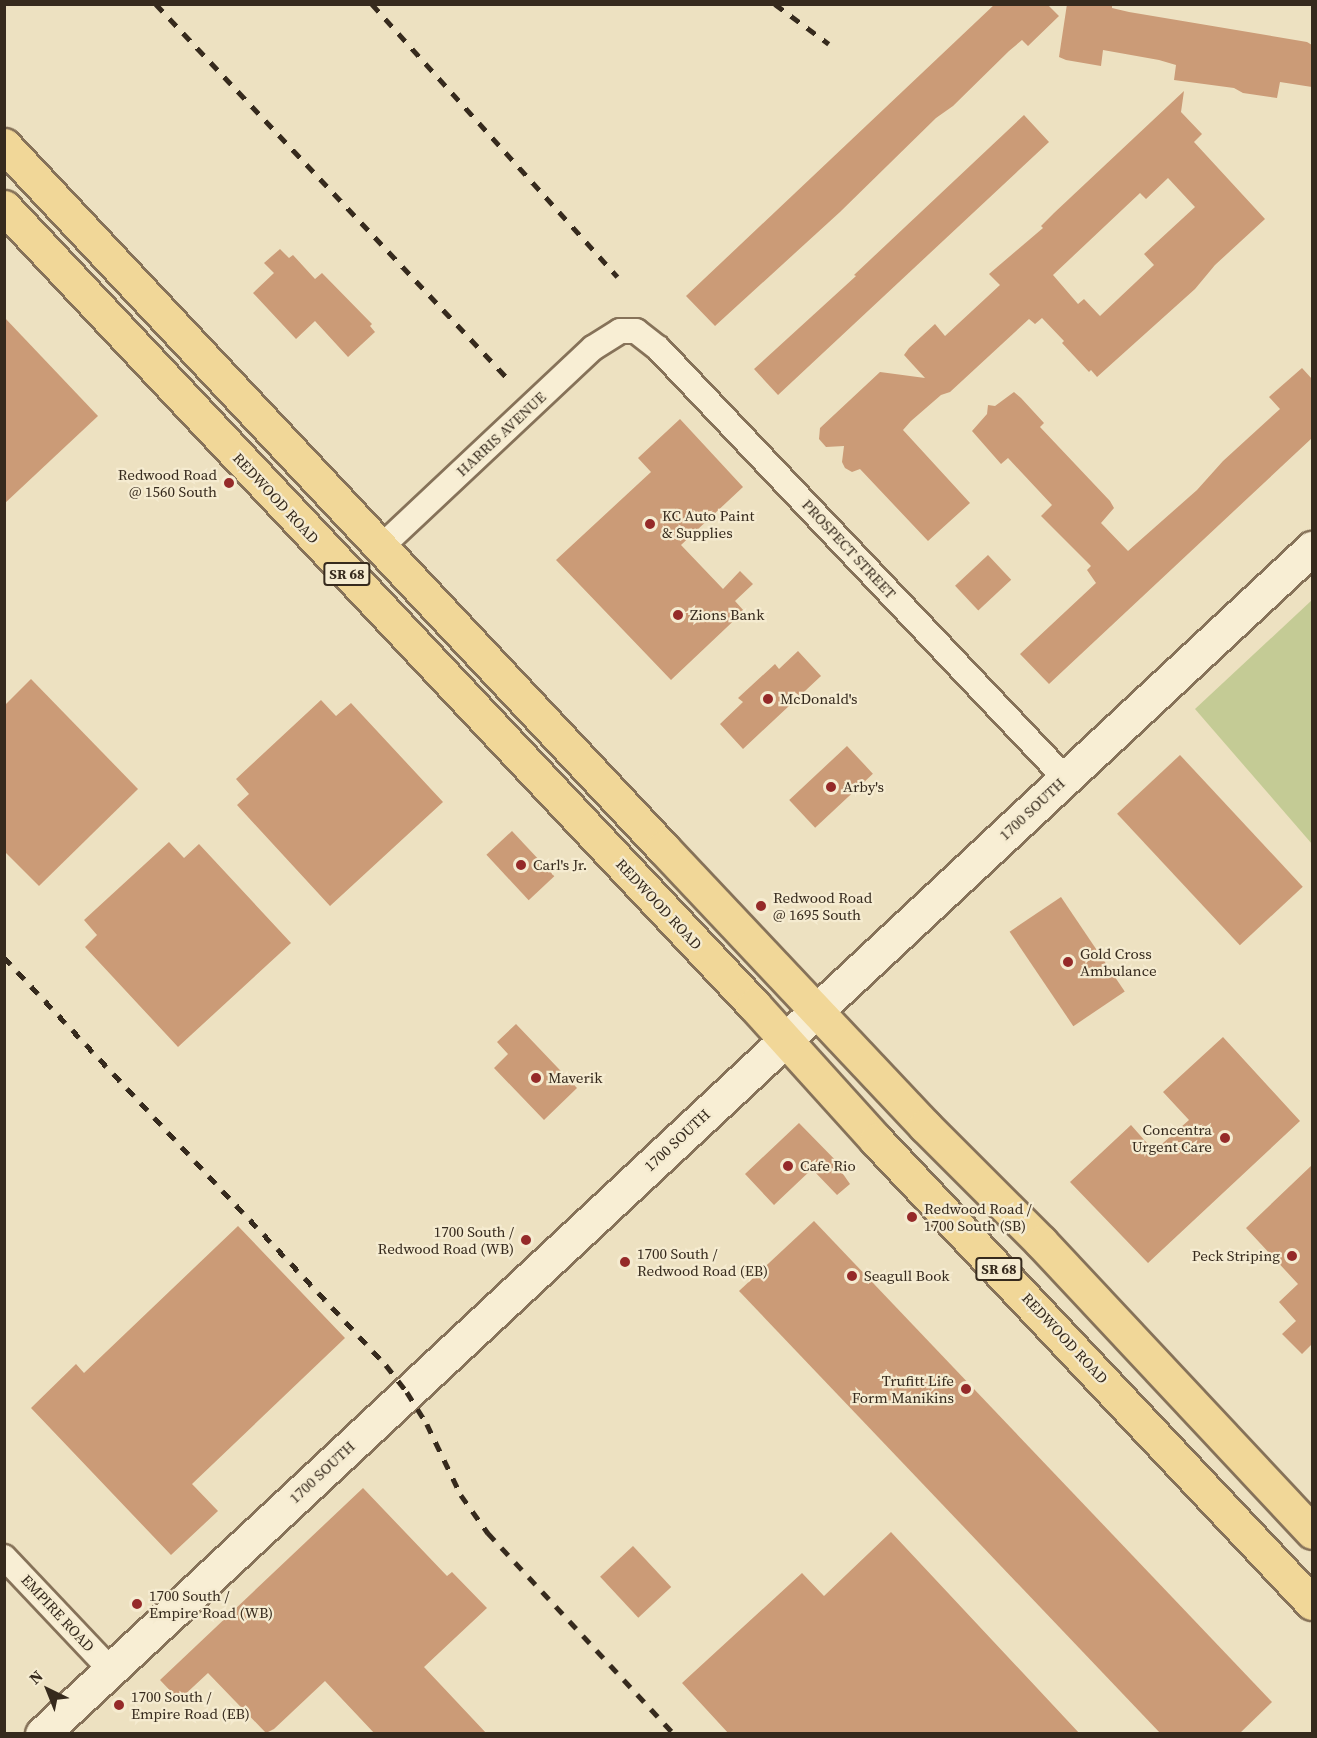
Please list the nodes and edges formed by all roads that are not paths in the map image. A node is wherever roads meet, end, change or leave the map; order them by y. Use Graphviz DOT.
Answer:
graph roads {
  1 [pos="4,146"];
  2 [pos="4,207"];
  3 [pos="628,330"];
  4 [pos="380,548"];
  5 [pos="1312,548"];
  6 [pos="1065,778"];
  7 [pos="816,1010"];
  8 [pos="785,1040"];
  9 [pos="1312,1532"];
  10 [pos="4,1557"];
  11 [pos="1312,1603"];
  12 [pos="111,1670"];
  13 [pos="42,1734"];
  1 -- 4 [label="main road, SR 68"];
  2 -- 8 [label="main road, REDWOOD ROAD / SR 68"];
  3 -- 4 [label="street, HARRIS AVENUE"];
  3 -- 6 [label="street, PROSPECT STREET"];
  4 -- 7 [label="main road, SR 68"];
  5 -- 6 [label="street, 1700 SOUTH"];
  6 -- 7 [label="street, 1700 SOUTH"];
  7 -- 8 [label="street, 1700 SOUTH"];
  7 -- 9 [label="main road, SR 68"];
  8 -- 11 [label="main road, REDWOOD ROAD / SR 68"];
  8 -- 12 [label="street, 1700 SOUTH"];
  10 -- 12 [label="street, EMPIRE ROAD"];
  12 -- 13 [label="street, 1700 SOUTH"];
}
